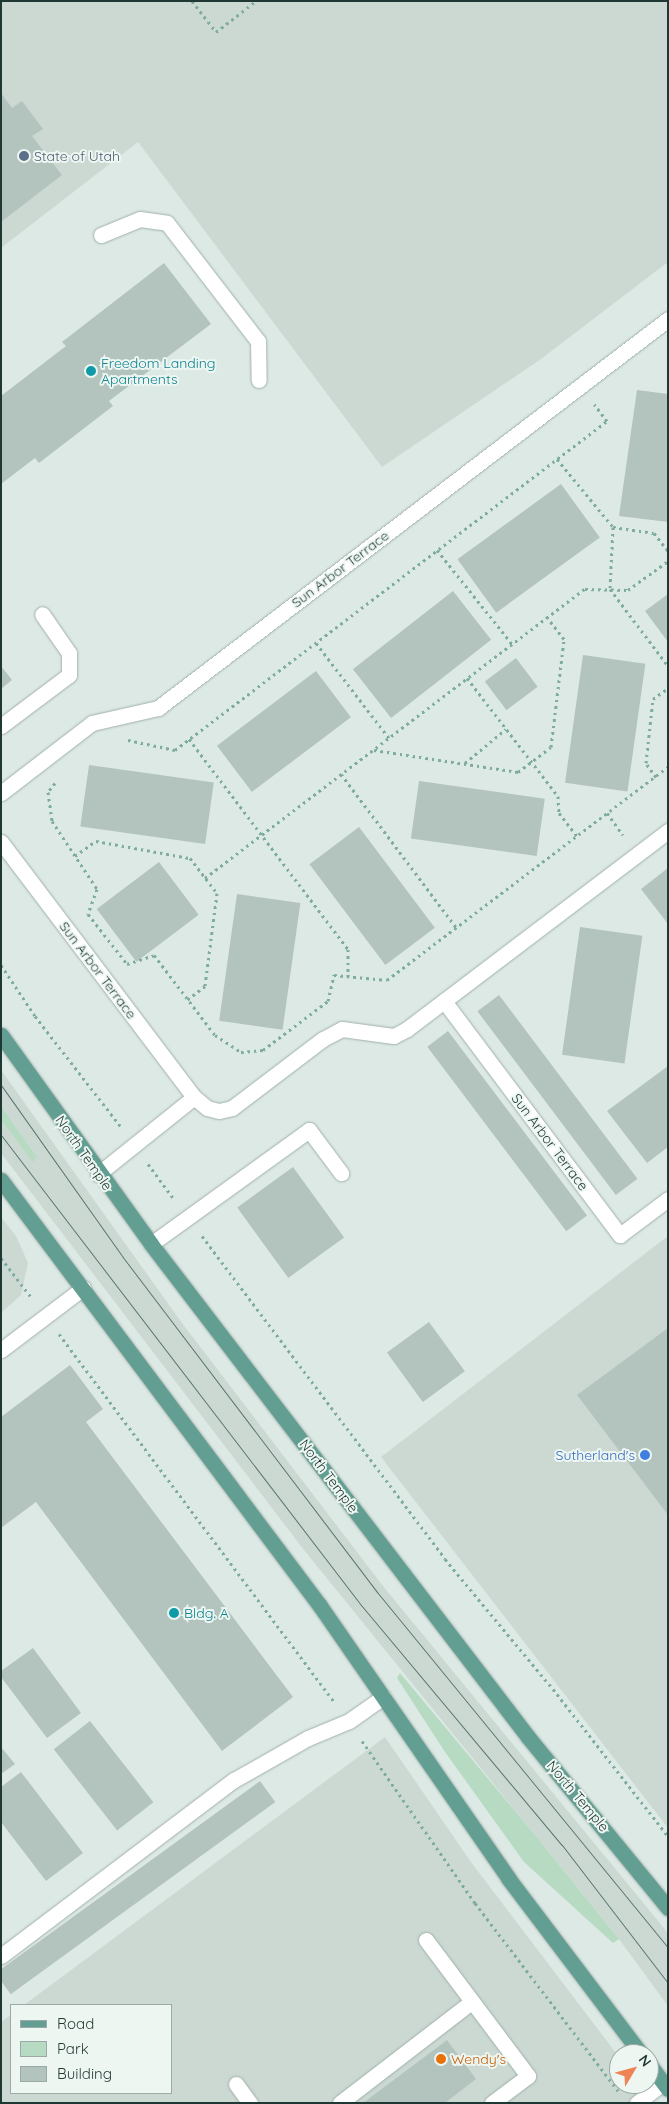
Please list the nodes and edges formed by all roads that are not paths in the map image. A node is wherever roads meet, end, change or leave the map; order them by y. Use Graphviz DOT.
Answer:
graph roads {
  1 [pos="101,235"];
  2 [pos="668,319"];
  3 [pos="259,380"];
  4 [pos="42,614"];
  5 [pos="1,726"];
  6 [pos="1,793"];
  7 [pos="668,832"];
  8 [pos="1,842"];
  9 [pos="444,1001"];
  10 [pos="1,1035"];
  11 [pos="194,1097"];
  12 [pos="341,1173"];
  13 [pos="98,1174"];
  14 [pos="1,1180"];
  15 [pos="668,1199"];
  16 [pos="151,1244"];
  17 [pos="83,1288"];
  18 [pos="1,1350"];
  19 [pos="383,1696"];
  20 [pos="668,1908"];
  21 [pos="426,1940"];
  22 [pos="1,1956"];
  23 [pos="471,2002"];
  24 [pos="633,2044"];
  25 [pos="236,2084"];
  26 [pos="665,2086"];
  27 [pos="250,2103"];
  28 [pos="340,2103"];
  29 [pos="492,2103"];
  30 [pos="637,2103"];
  1 -- 3 [label="street"];
  2 -- 6 [label="street, Sun Arbor Terrace"];
  4 -- 5 [label="street"];
  7 -- 9 [label="street, Sun Arbor Terrace"];
  8 -- 11 [label="street, Sun Arbor Terrace"];
  9 -- 11 [label="street, Sun Arbor Terrace"];
  9 -- 15 [label="street, Sun Arbor Terrace"];
  10 -- 13 [label="main road, North Temple"];
  11 -- 13 [label="street"];
  12 -- 16 [label="street"];
  13 -- 16 [label="main road, North Temple"];
  14 -- 17 [label="main road"];
  16 -- 20 [label="main road, North Temple"];
  17 -- 18 [label="street"];
  17 -- 19 [label="main road"];
  19 -- 22 [label="street"];
  19 -- 24 [label="main road"];
  21 -- 23 [label="street"];
  23 -- 28 [label="street"];
  23 -- 29 [label="street"];
  25 -- 27 [label="street"];
  26 -- 30 [label="street"];
}
